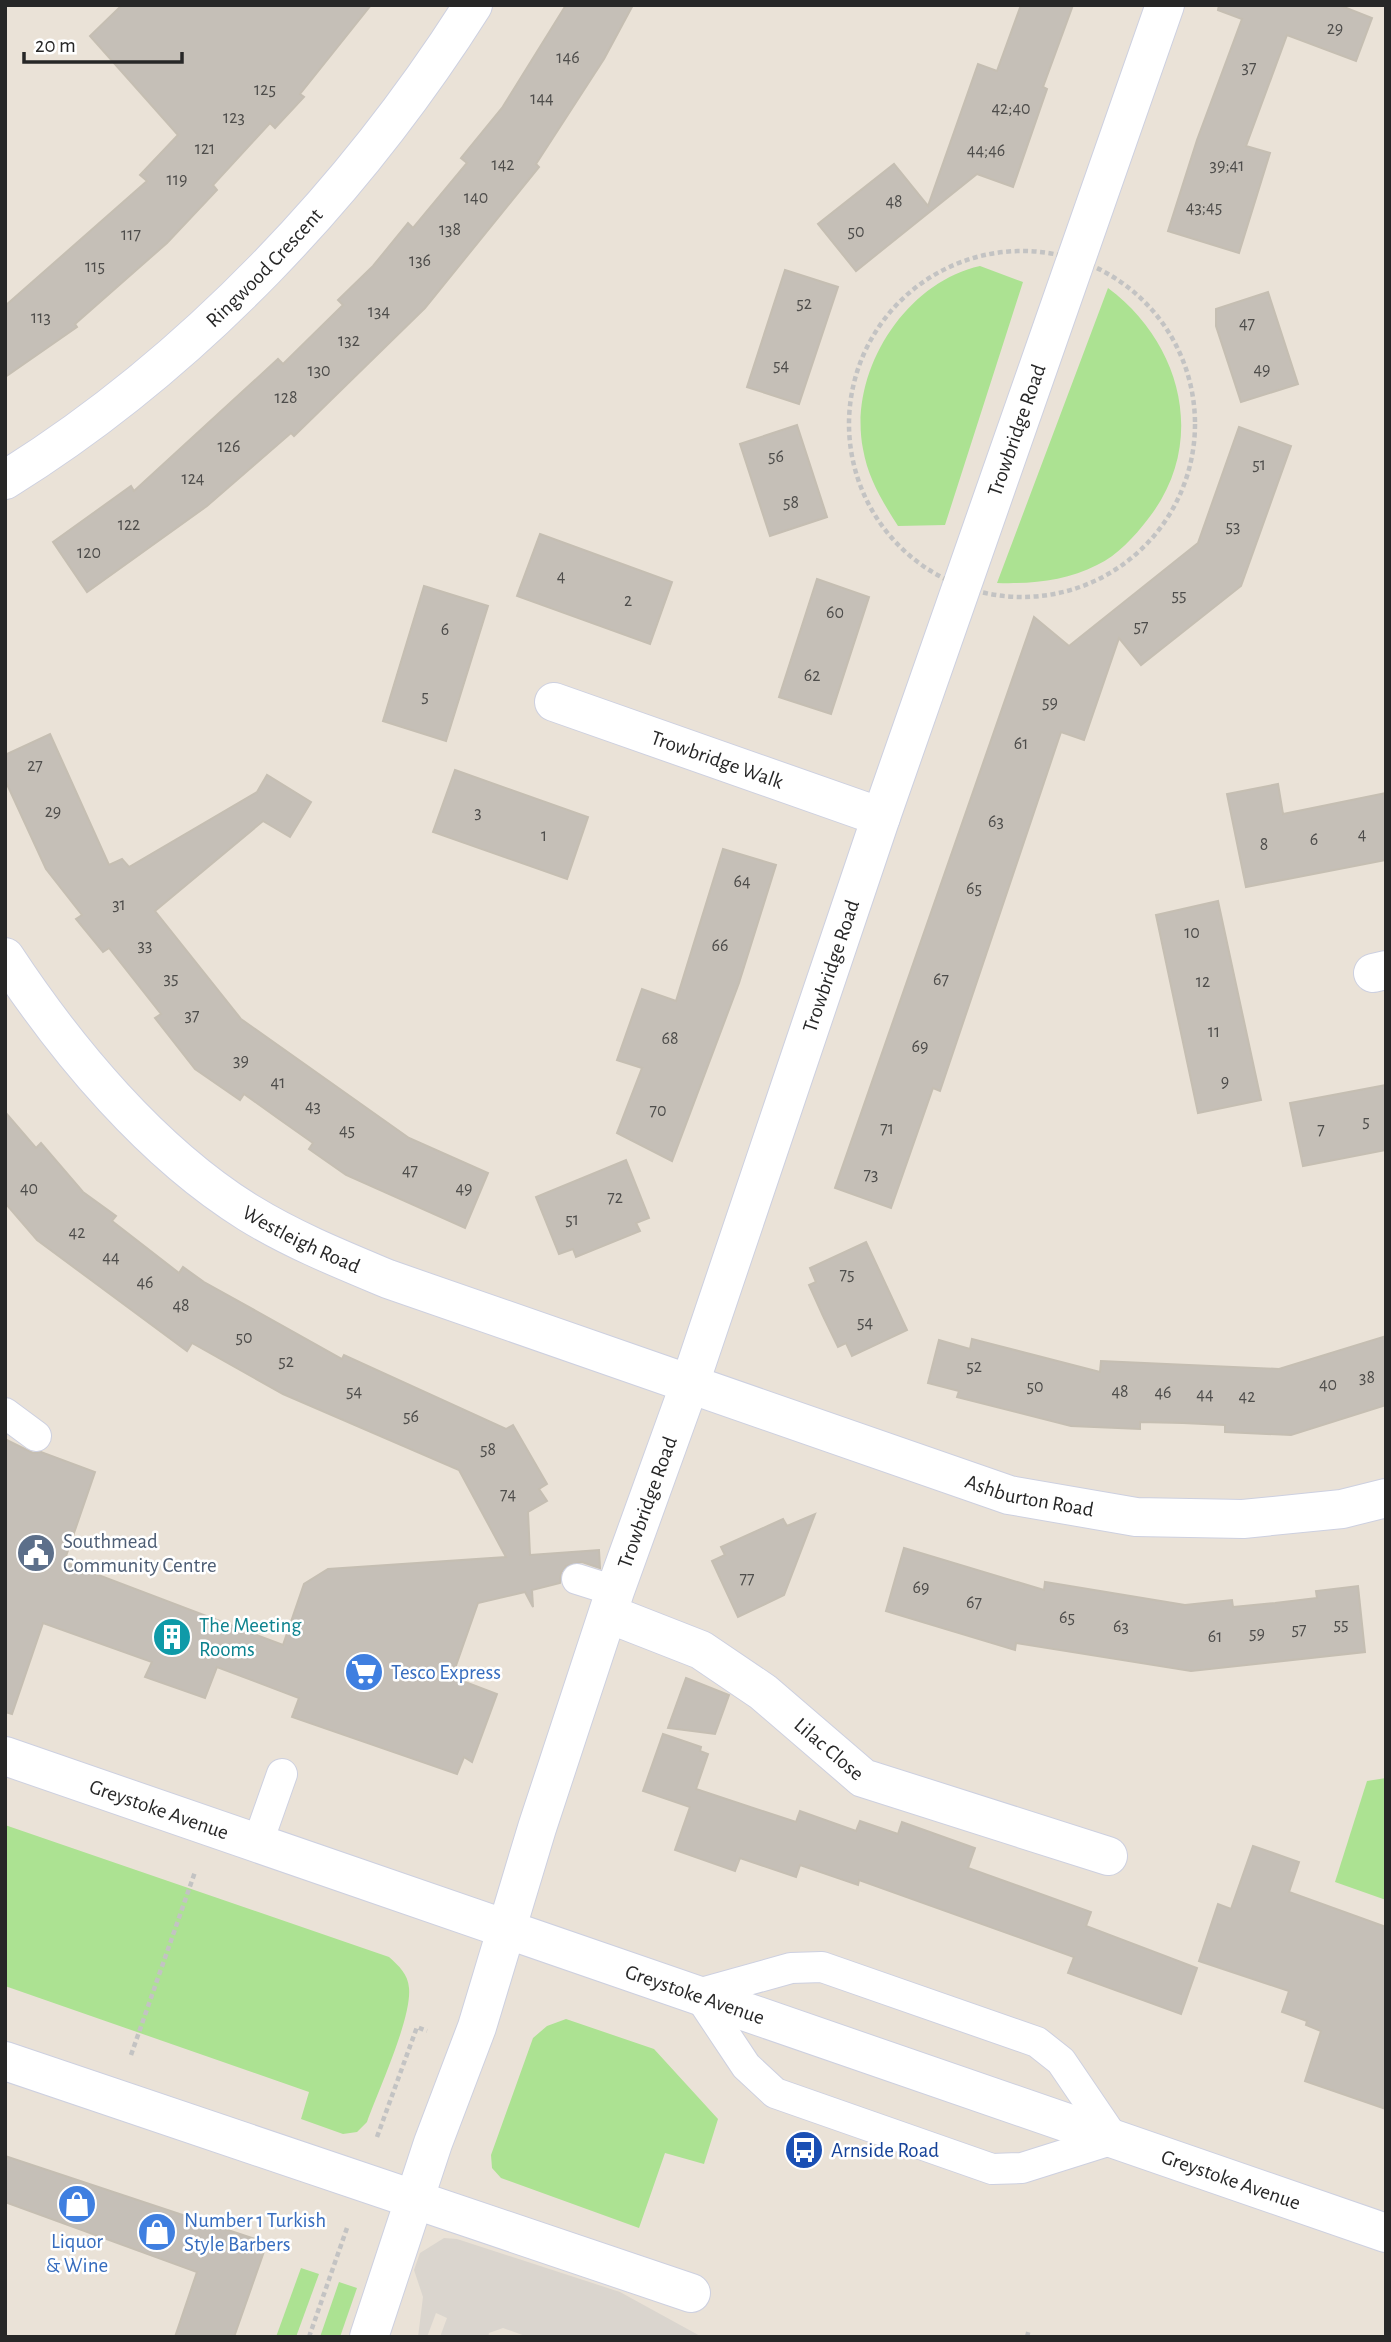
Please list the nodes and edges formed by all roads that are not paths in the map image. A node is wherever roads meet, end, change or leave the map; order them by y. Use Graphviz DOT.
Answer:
graph roads {
  1 [pos="473,5"];
  2 [pos="1165,5"];
  3 [pos="5,480"];
  4 [pos="554,702"];
  5 [pos="881,817"];
  6 [pos="5,957"];
  7 [pos="689,1386"];
  8 [pos="5,1413"];
  9 [pos="36,1436"];
  10 [pos="1386,1498"];
  11 [pos="577,1578"];
  12 [pos="612,1602"];
  13 [pos="5,1756"];
  14 [pos="282,1774"];
  15 [pos="257,1842"];
  16 [pos="1108,1856"];
  17 [pos="506,1928"];
  18 [pos="698,1994"];
  19 [pos="5,2062"];
  20 [pos="1114,2138"];
  21 [pos="415,2198"];
  22 [pos="1386,2232"];
  23 [pos="691,2292"];
  24 [pos="369,2337"];
  1 -- 3 [label="street, Ringwood Crescent"];
  2 -- 5 [label="street, Trowbridge Road"];
  4 -- 5 [label="street, Trowbridge Walk"];
  5 -- 7 [label="street, Trowbridge Road"];
  6 -- 7 [label="street, Westleigh Road"];
  7 -- 10 [label="street, Ashburton Road"];
  7 -- 12 [label="street, Trowbridge Road"];
  8 -- 9 [label="lane"];
  11 -- 12 [label="lane"];
  12 -- 16 [label="street, Lilac Close"];
  12 -- 17 [label="street, Trowbridge Road"];
  13 -- 15 [label="street, Greystoke Avenue"];
  14 -- 15 [label="lane"];
  15 -- 17 [label="street, Greystoke Avenue"];
  17 -- 18 [label="street, Greystoke Avenue"];
  17 -- 21 [label="street"];
  18 -- 20 [label="street, Greystoke Avenue"];
  18 -- 20 [label="lane"];
  18 -- 20 [label="lane"];
  19 -- 21 [label="street"];
  20 -- 22 [label="street, Greystoke Avenue"];
  21 -- 23 [label="street"];
  21 -- 24 [label="street"];
}
